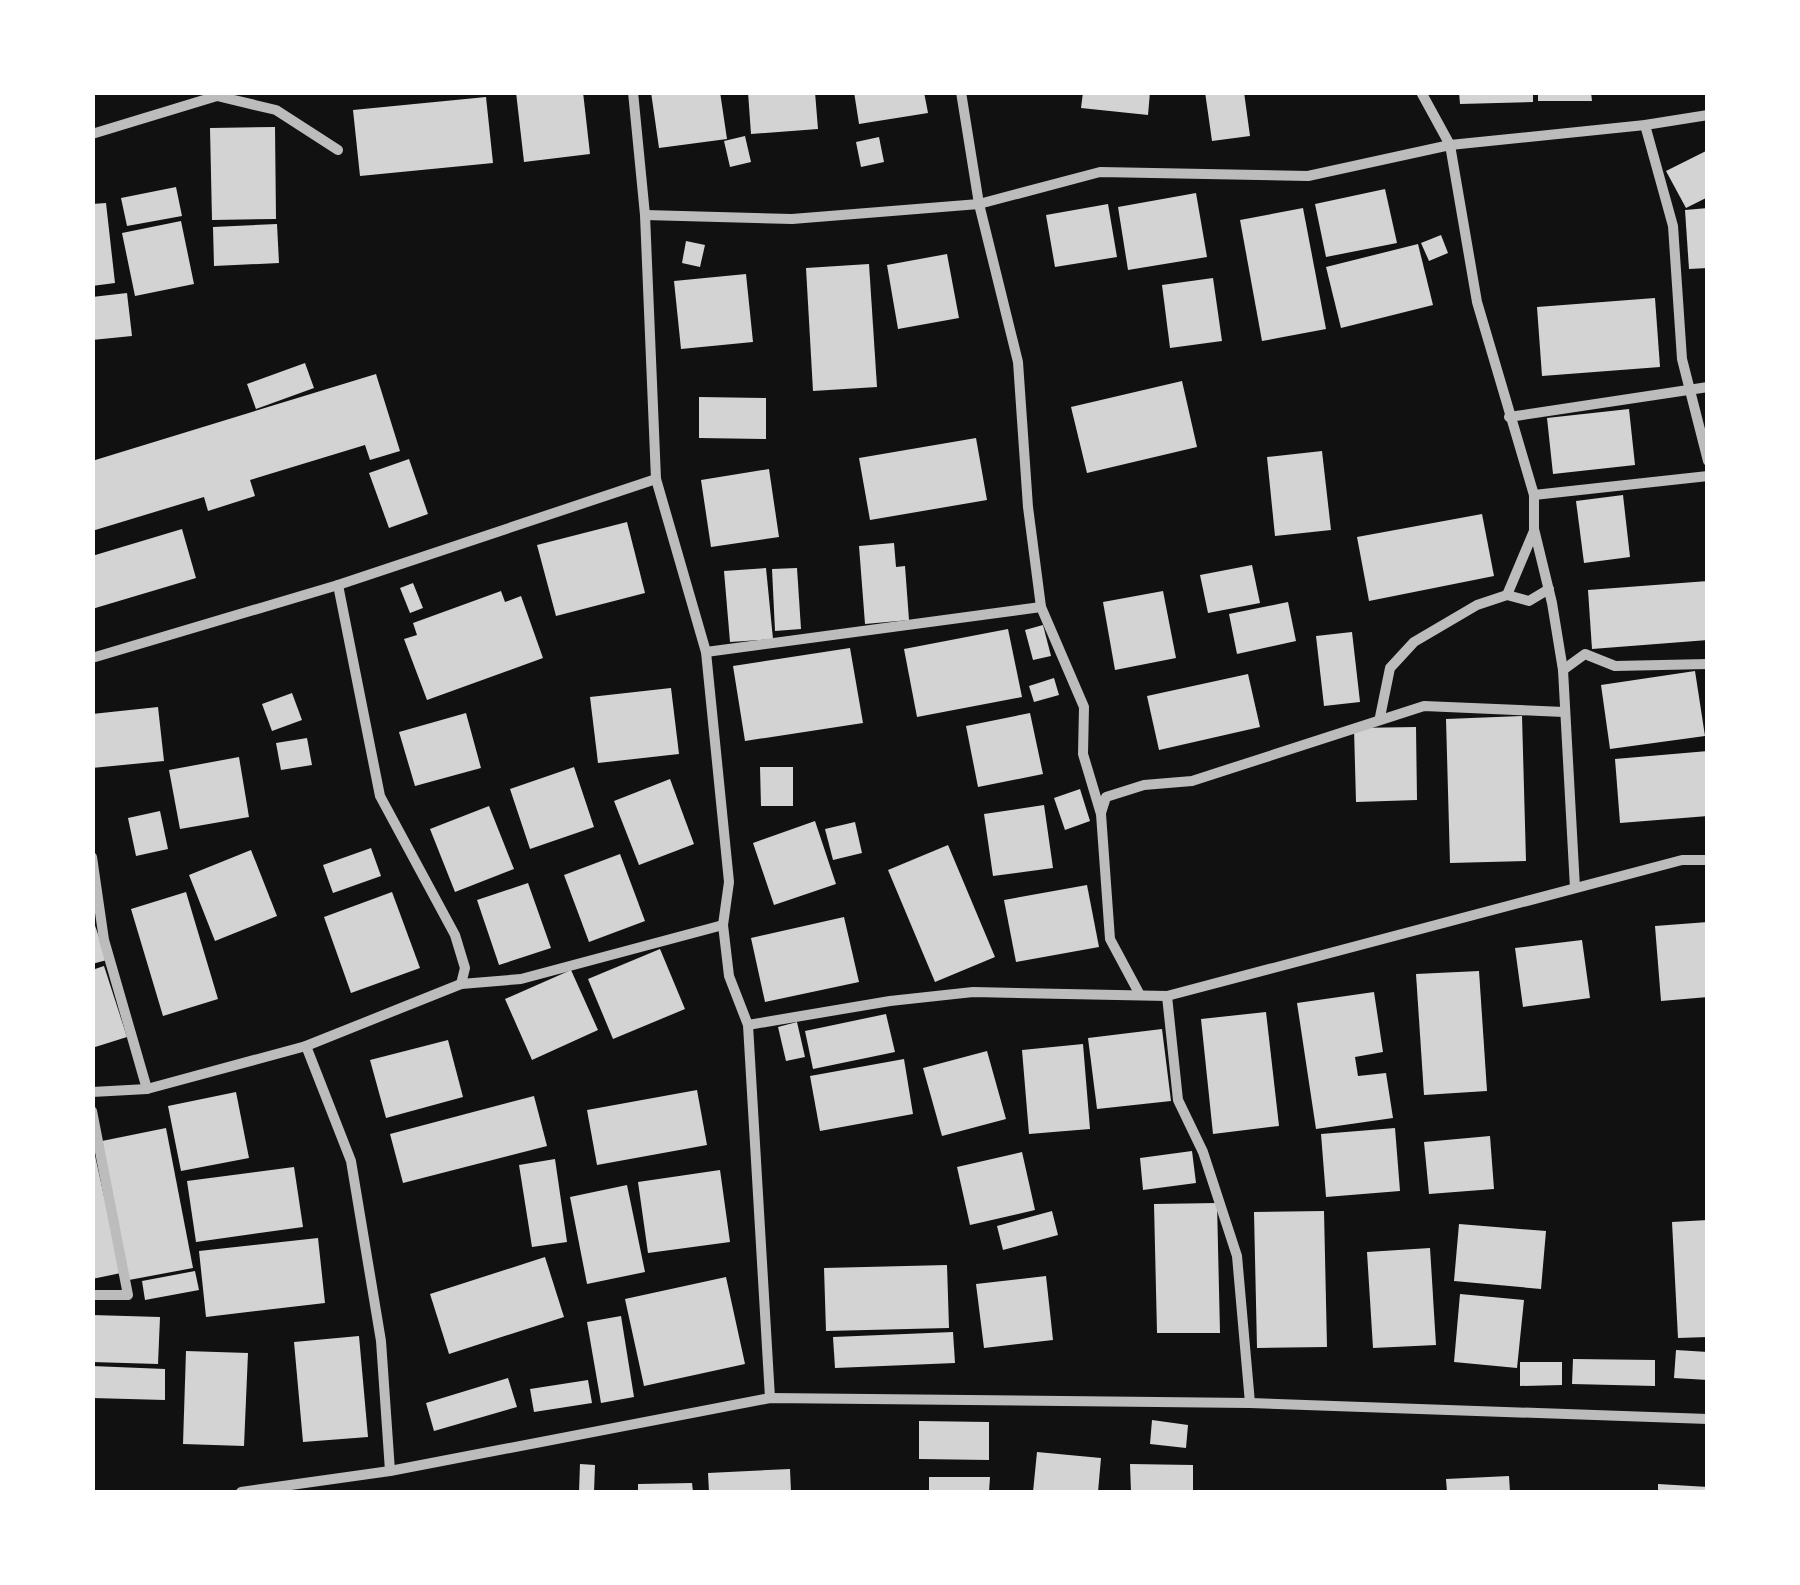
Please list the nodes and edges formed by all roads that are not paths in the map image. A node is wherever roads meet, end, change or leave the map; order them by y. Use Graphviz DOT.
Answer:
graph roads {
  1 [pos="633,92"];
  2 [pos="961,92"];
  3 [pos="1421,92"];
  4 [pos="217,94"];
  5 [pos="1708,115"];
  6 [pos="1645,125"];
  7 [pos="92,134"];
  8 [pos="1450,146"];
  9 [pos="338,150"];
  10 [pos="980,204"];
  11 [pos="645,215"];
  12 [pos="1708,387"];
  13 [pos="1687,388"];
  14 [pos="1510,417"];
  15 [pos="1708,461"];
  16 [pos="1708,476"];
  17 [pos="656,479"];
  18 [pos="1534,495"];
  19 [pos="1534,529"];
  20 [pos="338,585"];
  21 [pos="1549,589"];
  22 [pos="1507,595"];
  23 [pos="1041,607"];
  24 [pos="706,652"];
  25 [pos="92,658"];
  26 [pos="1708,664"];
  27 [pos="1563,670"];
  28 [pos="1564,712"];
  29 [pos="1380,717"];
  30 [pos="1101,814"];
  31 [pos="92,856"];
  32 [pos="1708,860"];
  33 [pos="1575,888"];
  34 [pos="723,925"];
  35 [pos="461,984"];
  36 [pos="1140,995"];
  37 [pos="1167,996"];
  38 [pos="748,1025"];
  39 [pos="306,1046"];
  40 [pos="147,1089"];
  41 [pos="92,1092"];
  42 [pos="92,1111"];
  43 [pos="92,1295"];
  44 [pos="770,1398"];
  45 [pos="1250,1402"];
  46 [pos="1708,1420"];
  47 [pos="390,1471"];
  48 [pos="241,1492"];
  1 -- 11 [label="street"];
  2 -- 10 [label="street"];
  3 -- 8 [label="street"];
  4 -- 7 [label="street"];
  4 -- 9 [label="street"];
  5 -- 6 [label="street"];
  6 -- 8 [label="street"];
  6 -- 13 [label="street"];
  8 -- 10 [label="street"];
  8 -- 14 [label="street"];
  10 -- 11 [label="street"];
  10 -- 23 [label="street"];
  11 -- 17 [label="street"];
  12 -- 13 [label="street"];
  13 -- 14 [label="street"];
  13 -- 15 [label="street"];
  14 -- 18 [label="street"];
  16 -- 18 [label="street"];
  17 -- 20 [label="street"];
  17 -- 24 [label="street"];
  18 -- 19 [label="street"];
  19 -- 21 [label="street"];
  19 -- 22 [label="street"];
  20 -- 25 [label="street"];
  20 -- 35 [label="street"];
  21 -- 22 [label="street"];
  21 -- 27 [label="street"];
  22 -- 29 [label="street"];
  23 -- 24 [label="street"];
  23 -- 30 [label="street"];
  24 -- 34 [label="street"];
  26 -- 27 [label="street"];
  27 -- 28 [label="street"];
  28 -- 29 [label="street"];
  28 -- 33 [label="street"];
  29 -- 30 [label="street"];
  30 -- 36 [label="street"];
  31 -- 40 [label="street"];
  32 -- 33 [label="street"];
  33 -- 37 [label="street"];
  34 -- 35 [label="street"];
  34 -- 38 [label="street"];
  35 -- 39 [label="street"];
  36 -- 37 [label="street"];
  36 -- 38 [label="street"];
  37 -- 45 [label="street"];
  38 -- 44 [label="street"];
  39 -- 40 [label="street"];
  39 -- 47 [label="street"];
  40 -- 41 [label="street"];
  42 -- 43 [label="street"];
  44 -- 45 [label="street"];
  44 -- 47 [label="street"];
  45 -- 46 [label="street"];
  47 -- 48 [label="street"];
}
